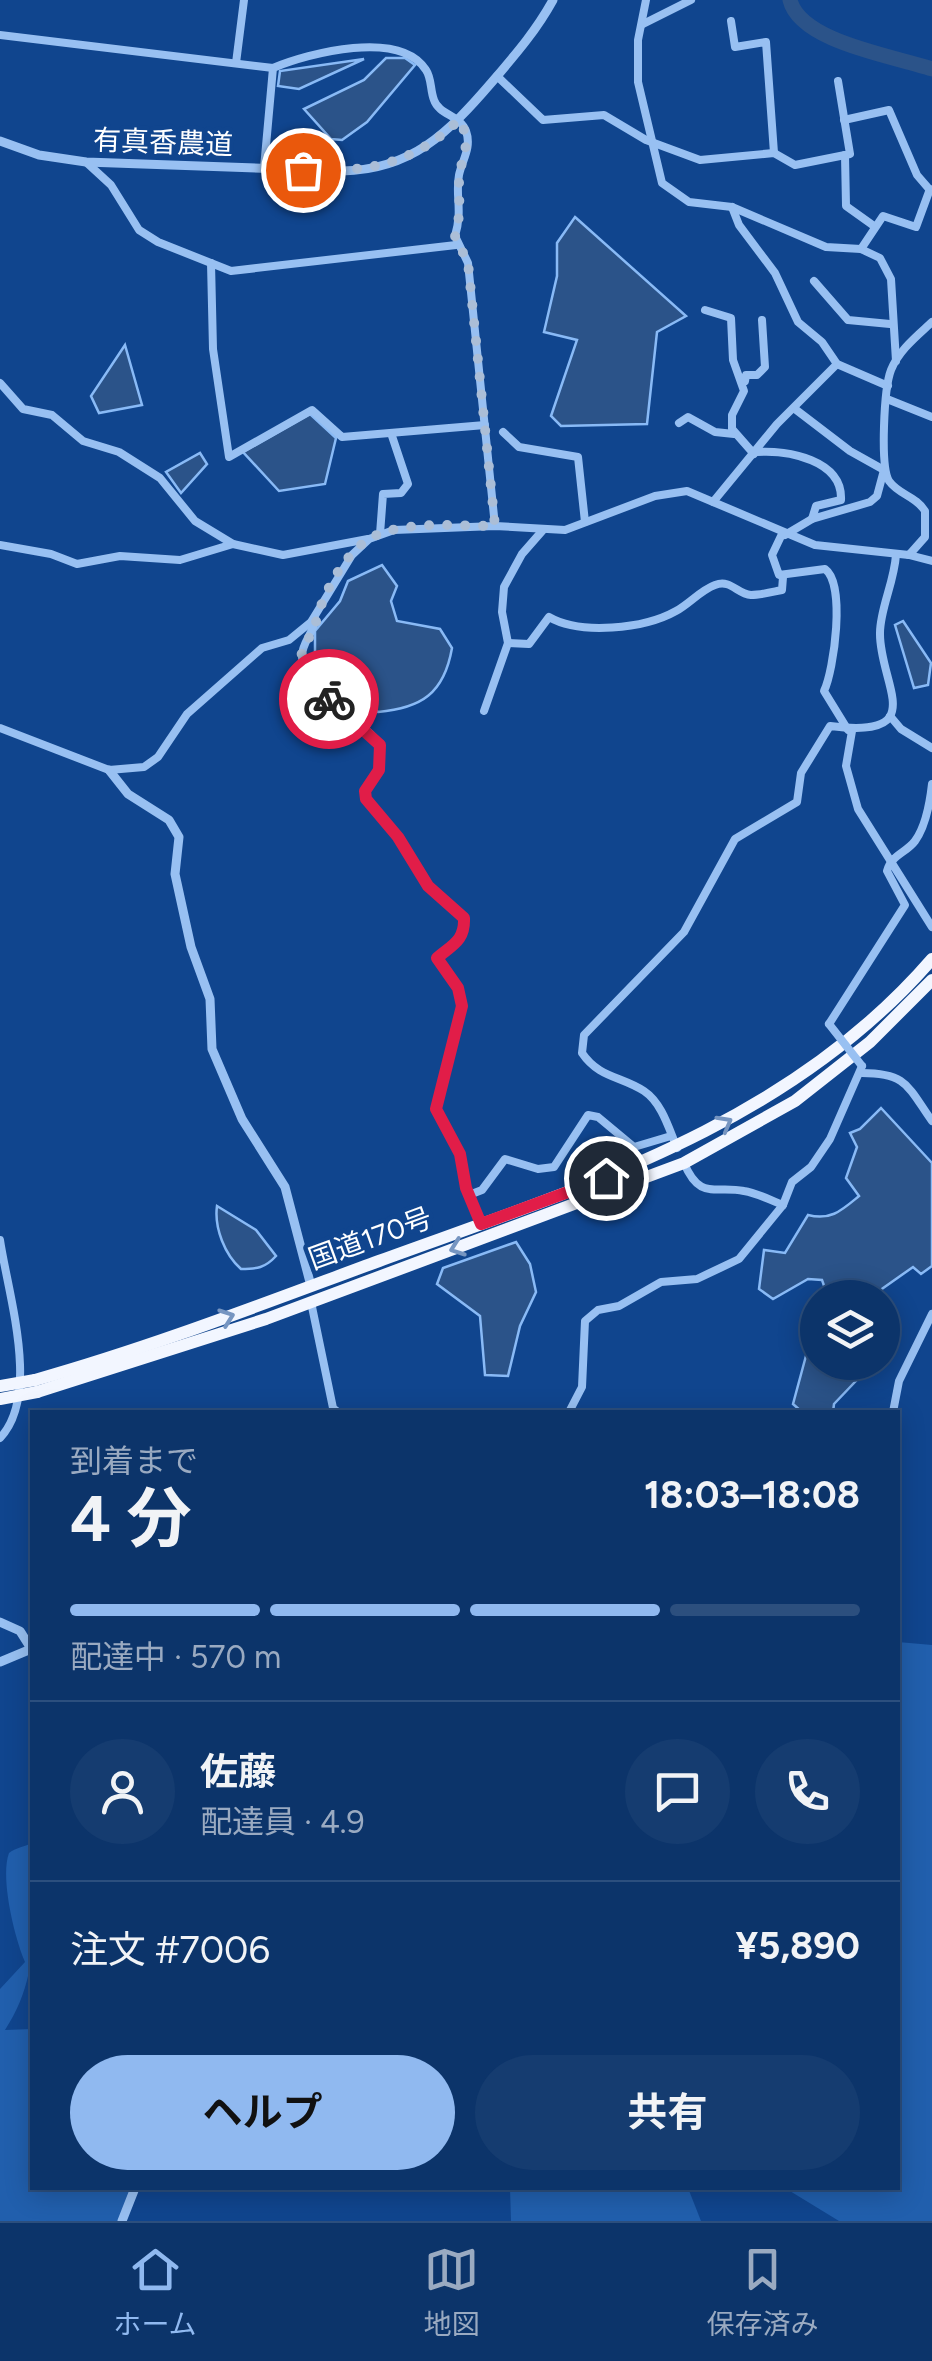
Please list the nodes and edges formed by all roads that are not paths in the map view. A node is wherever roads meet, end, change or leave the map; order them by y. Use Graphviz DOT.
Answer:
graph roads {
  1 [pos="244,0"];
  2 [pos="553,0"];
  3 [pos="646,0"];
  4 [pos="692,0"];
  5 [pos="731,21"];
  6 [pos="643,24"];
  7 [pos="0,35"];
  8 [pos="236,63"];
  9 [pos="273,68"];
  10 [pos="497,76"];
  11 [pos="838,81"];
  12 [pos="459,120"];
  13 [pos="844,120"];
  14 [pos="0,141"];
  15 [pos="654,143"];
  16 [pos="774,153"];
  17 [pos="844,155"];
  18 [pos="86,162"];
  19 [pos="264,168"];
  20 [pos="931,188"];
  21 [pos="732,207"];
  22 [pos="874,226"];
  23 [pos="456,245"];
  24 [pos="861,248"];
  25 [pos="211,263"];
  26 [pos="814,281"];
  27 [pos="704,310"];
  28 [pos="762,320"];
  29 [pos="932,322"];
  30 [pos="890,324"];
  31 [pos="896,362"];
  32 [pos="837,364"];
  33 [pos="0,383"];
  34 [pos="744,386"];
  35 [pos="888,386"];
  36 [pos="887,399"];
  37 [pos="795,408"];
  38 [pos="932,417"];
  39 [pos="679,423"];
  40 [pos="484,425"];
  41 [pos="503,432"];
  42 [pos="392,433"];
  43 [pos="734,434"];
  44 [pos="755,453"];
  45 [pos="884,470"];
  46 [pos="712,502"];
  47 [pos="812,519"];
  48 [pos="586,522"];
  49 [pos="495,526"];
  50 [pos="542,530"];
  51 [pos="380,534"];
  52 [pos="783,534"];
  53 [pos="369,539"];
  54 [pos="232,544"];
  55 [pos="0,545"];
  56 [pos="908,555"];
  57 [pos="896,556"];
  58 [pos="932,561"];
  59 [pos="784,577"];
  60 [pos="315,614"];
  61 [pos="508,643"];
  62 [pos="484,711"];
  63 [pos="890,716"];
  64 [pos="0,728"];
  65 [pos="850,731"];
  66 [pos="932,748"];
  67 [pos="110,770"];
  68 [pos="932,784"];
  69 [pos="889,863"];
  70 [pos="932,928"];
  71 [pos="932,959"];
  72 [pos="932,980"];
  73 [pos="862,1069"];
  74 [pos="932,1121"];
  75 [pos="674,1142"];
  76 [pos="684,1163"];
  77 [pos="469,1195"];
  78 [pos="783,1205"];
  79 [pos="481,1224"];
  80 [pos="0,1240"];
  81 [pos="312,1286"];
  82 [pos="310,1301"];
  83 [pos="932,1314"];
  84 [pos="0,1386"];
  85 [pos="36,1386"];
  86 [pos="0,1399"];
  87 [pos="336,1410"];
  88 [pos="570,1410"];
  89 [pos="893,1410"];
  90 [pos="0,1438"];
  91 [pos="0,1622"];
  92 [pos="30,1646"];
  93 [pos="30,1650"];
  94 [pos="0,1662"];
  95 [pos="134,2190"];
  96 [pos="122,2221"];
  1 -- 8 [label="street"];
  2 -- 10 [label="street, 有真香農道"];
  3 -- 6 [label="street"];
  4 -- 6 [label="street"];
  5 -- 16 [label="street"];
  6 -- 15 [label="street"];
  7 -- 8 [label="street"];
  8 -- 9 [label="street"];
  9 -- 12 [label="street"];
  9 -- 19 [label="street"];
  10 -- 12 [label="street, 有真香農道"];
  10 -- 15 [label="street"];
  11 -- 13 [label="street"];
  12 -- 19 [label="street, 有真香農道"];
  12 -- 23 [label="street"];
  13 -- 17 [label="street"];
  13 -- 20 [label="street"];
  14 -- 18 [label="street, 有真香農道"];
  15 -- 16 [label="street"];
  15 -- 21 [label="street"];
  16 -- 17 [label="street"];
  17 -- 22 [label="street"];
  18 -- 19 [label="street, 有真香農道"];
  18 -- 25 [label="street"];
  20 -- 22 [label="street"];
  21 -- 24 [label="street"];
  21 -- 32 [label="street"];
  22 -- 24 [label="street"];
  23 -- 25 [label="street"];
  23 -- 40 [label="street"];
  24 -- 30 [label="street"];
  25 -- 42 [label="street"];
  26 -- 30 [label="street"];
  27 -- 34 [label="street"];
  28 -- 34 [label="street"];
  29 -- 31 [label="street"];
  30 -- 31 [label="street"];
  31 -- 35 [label="street"];
  32 -- 35 [label="street"];
  32 -- 37 [label="street"];
  33 -- 54 [label="street"];
  34 -- 43 [label="street"];
  35 -- 36 [label="street"];
  36 -- 38 [label="street"];
  36 -- 45 [label="street"];
  37 -- 44 [label="street"];
  37 -- 45 [label="street"];
  39 -- 43 [label="street"];
  40 -- 42 [label="street"];
  40 -- 49 [label="street"];
  41 -- 48 [label="street"];
  42 -- 51 [label="street"];
  43 -- 44 [label="street"];
  44 -- 46 [label="street"];
  44 -- 47 [label="street"];
  45 -- 47 [label="street"];
  45 -- 56 [label="street"];
  46 -- 48 [label="street"];
  46 -- 52 [label="street"];
  47 -- 52 [label="street"];
  48 -- 50 [label="street"];
  49 -- 50 [label="street"];
  49 -- 51 [label="street"];
  50 -- 61 [label="street"];
  51 -- 53 [label="street"];
  52 -- 57 [label="street"];
  52 -- 59 [label="street"];
  53 -- 54 [label="street"];
  53 -- 60 [label="street"];
  54 -- 55 [label="street"];
  56 -- 57 [label="street"];
  56 -- 58 [label="street"];
  57 -- 63 [label="street"];
  59 -- 61 [label="street"];
  59 -- 65 [label="street"];
  60 -- 67 [label="street"];
  60 -- 77 [label="street"];
  61 -- 62 [label="street"];
  63 -- 65 [label="street"];
  63 -- 66 [label="street"];
  64 -- 67 [label="street"];
  65 -- 69 [label="street"];
  65 -- 75 [label="street"];
  67 -- 81 [label="street"];
  68 -- 69 [label="street"];
  69 -- 70 [label="street"];
  69 -- 73 [label="street, bridge"];
  75 -- 71 [label="highway, 国道170号, one-way"];
  72 -- 76 [label="highway, 国道170号"];
  73 -- 74 [label="street"];
  73 -- 78 [label="street"];
  75 -- 77 [label="street"];
  75 -- 79 [label="highway, 国道170号"];
  76 -- 78 [label="street"];
  76 -- 82 [label="highway, 国道170号, one-way"];
  77 -- 79 [label="street"];
  78 -- 88 [label="street"];
  79 -- 81 [label="highway, 国道170号"];
  80 -- 90 [label="street"];
  81 -- 82 [label="street"];
  85 -- 81 [label="highway, 国道170号, one-way"];
  82 -- 85 [label="highway, 国道170号"];
  82 -- 87 [label="street"];
  83 -- 89 [label="street"];
  84 -- 85 [label="highway, 国道170号, bridge"];
  85 -- 86 [label="highway, 国道170号, bridge"];
  91 -- 92 [label="street"];
  93 -- 94 [label="street"];
  95 -- 96 [label="street"];
}
